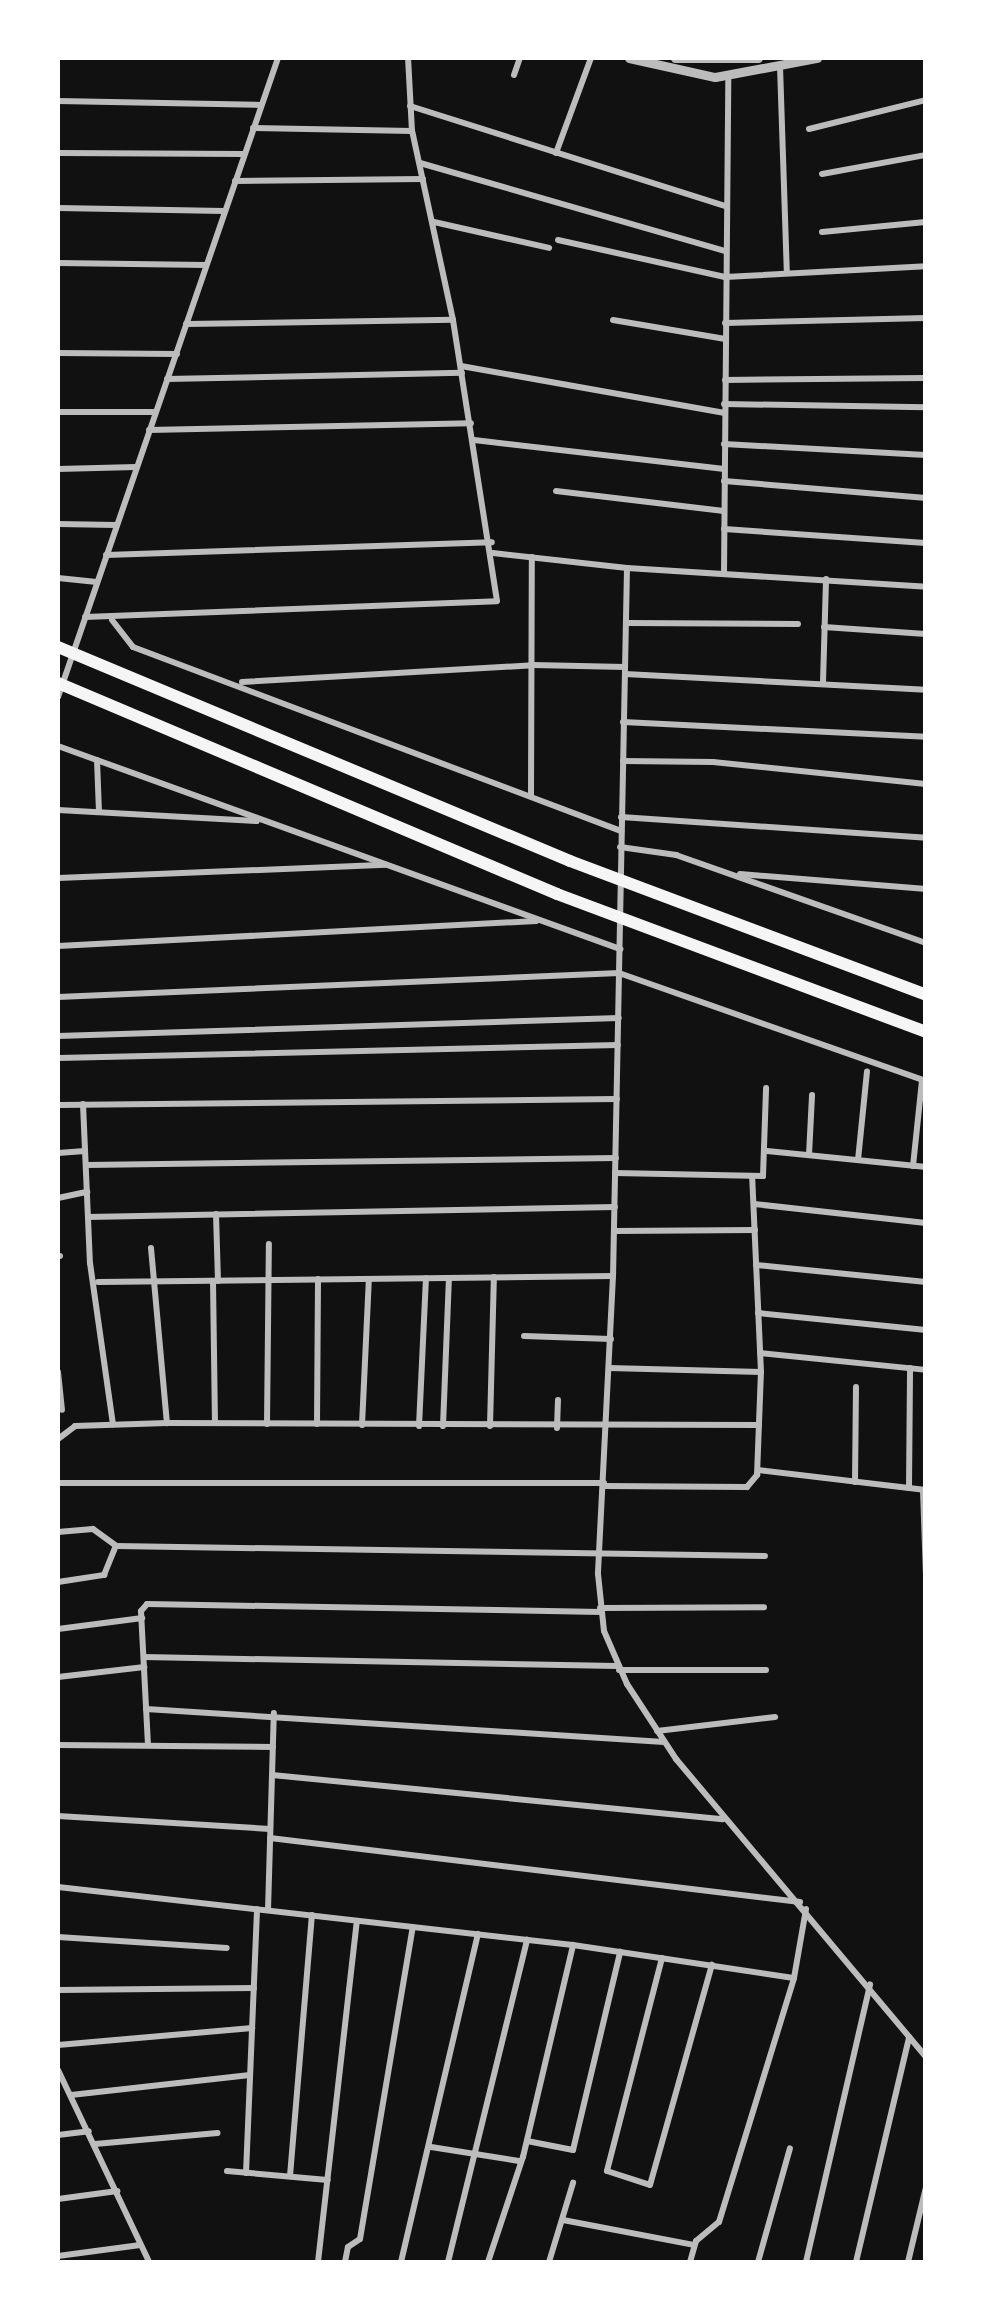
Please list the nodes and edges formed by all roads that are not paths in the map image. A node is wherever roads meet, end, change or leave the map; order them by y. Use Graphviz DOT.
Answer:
graph roads {
  1 [pos="278,58"];
  2 [pos="408,58"];
  3 [pos="520,58"];
  4 [pos="591,58"];
  5 [pos="629,58"];
  6 [pos="674,58"];
  7 [pos="758,58"];
  8 [pos="817,58"];
  9 [pos="720,60"];
  10 [pos="780,66"];
  11 [pos="514,75"];
  12 [pos="728,77"];
  13 [pos="926,100"];
  14 [pos="58,101"];
  15 [pos="262,105"];
  16 [pos="410,106"];
  17 [pos="254,128"];
  18 [pos="809,129"];
  19 [pos="412,131"];
  20 [pos="58,152"];
  21 [pos="556,152"];
  22 [pos="244,154"];
  23 [pos="926,155"];
  24 [pos="420,163"];
  25 [pos="822,174"];
  26 [pos="423,179"];
  27 [pos="235,181"];
  28 [pos="726,206"];
  29 [pos="58,208"];
  30 [pos="224,211"];
  31 [pos="434,222"];
  32 [pos="926,222"];
  33 [pos="822,232"];
  34 [pos="558,240"];
  35 [pos="549,248"];
  36 [pos="726,251"];
  37 [pos="58,264"];
  38 [pos="206,265"];
  39 [pos="926,266"];
  40 [pos="786,272"];
  41 [pos="725,277"];
  42 [pos="926,318"];
  43 [pos="453,320"];
  44 [pos="613,320"];
  45 [pos="725,323"];
  46 [pos="186,324"];
  47 [pos="725,339"];
  48 [pos="58,353"];
  49 [pos="176,354"];
  50 [pos="462,369"];
  51 [pos="926,378"];
  52 [pos="168,379"];
  53 [pos="724,380"];
  54 [pos="926,407"];
  55 [pos="724,408"];
  56 [pos="58,412"];
  57 [pos="155,412"];
  58 [pos="471,424"];
  59 [pos="149,430"];
  60 [pos="474,440"];
  61 [pos="724,444"];
  62 [pos="926,455"];
  63 [pos="136,467"];
  64 [pos="58,468"];
  65 [pos="724,469"];
  66 [pos="724,480"];
  67 [pos="556,491"];
  68 [pos="926,498"];
  69 [pos="724,511"];
  70 [pos="58,524"];
  71 [pos="116,524"];
  72 [pos="724,529"];
  73 [pos="492,542"];
  74 [pos="926,543"];
  75 [pos="494,553"];
  76 [pos="106,555"];
  77 [pos="532,557"];
  78 [pos="627,568"];
  79 [pos="724,574"];
  80 [pos="58,578"];
  81 [pos="826,578"];
  82 [pos="97,582"];
  83 [pos="926,586"];
  84 [pos="85,617"];
  85 [pos="111,619"];
  86 [pos="626,623"];
  87 [pos="798,624"];
  88 [pos="824,626"];
  89 [pos="926,634"];
  90 [pos="58,647"];
  91 [pos="533,665"];
  92 [pos="625,670"];
  93 [pos="58,682"];
  94 [pos="235,682"];
  95 [pos="823,682"];
  96 [pos="926,690"];
  97 [pos="58,697"];
  98 [pos="624,722"];
  99 [pos="926,737"];
  100 [pos="58,746"];
  101 [pos="97,760"];
  102 [pos="622,761"];
  103 [pos="926,784"];
  104 [pos="532,796"];
  105 [pos="58,810"];
  106 [pos="99,812"];
  107 [pos="621,817"];
  108 [pos="268,822"];
  109 [pos="621,831"];
  110 [pos="926,838"];
  111 [pos="620,847"];
  112 [pos="392,865"];
  113 [pos="728,874"];
  114 [pos="58,878"];
  115 [pos="926,889"];
  116 [pos="541,920"];
  117 [pos="926,943"];
  118 [pos="58,946"];
  119 [pos="620,949"];
  120 [pos="619,973"];
  121 [pos="926,994"];
  122 [pos="58,997"];
  123 [pos="619,1018"];
  124 [pos="926,1032"];
  125 [pos="58,1036"];
  126 [pos="618,1045"];
  127 [pos="58,1058"];
  128 [pos="866,1071"];
  129 [pos="924,1080"];
  130 [pos="766,1088"];
  131 [pos="812,1095"];
  132 [pos="617,1099"];
  133 [pos="83,1104"];
  134 [pos="58,1105"];
  135 [pos="85,1151"];
  136 [pos="767,1151"];
  137 [pos="58,1153"];
  138 [pos="809,1155"];
  139 [pos="616,1158"];
  140 [pos="858,1160"];
  141 [pos="86,1166"];
  142 [pos="913,1166"];
  143 [pos="926,1167"];
  144 [pos="615,1173"];
  145 [pos="752,1176"];
  146 [pos="87,1192"];
  147 [pos="58,1198"];
  148 [pos="754,1204"];
  149 [pos="615,1207"];
  150 [pos="216,1214"];
  151 [pos="88,1216"];
  152 [pos="926,1222"];
  153 [pos="755,1230"];
  154 [pos="614,1231"];
  155 [pos="269,1244"];
  156 [pos="151,1248"];
  157 [pos="756,1264"];
  158 [pos="613,1276"];
  159 [pos="494,1277"];
  160 [pos="426,1278"];
  161 [pos="449,1278"];
  162 [pos="369,1279"];
  163 [pos="270,1280"];
  164 [pos="318,1280"];
  165 [pos="216,1281"];
  166 [pos="98,1282"];
  167 [pos="152,1282"];
  168 [pos="926,1282"];
  169 [pos="758,1313"];
  170 [pos="926,1330"];
  171 [pos="524,1336"];
  172 [pos="611,1338"];
  173 [pos="760,1353"];
  174 [pos="609,1368"];
  175 [pos="910,1368"];
  176 [pos="926,1370"];
  177 [pos="58,1372"];
  178 [pos="761,1372"];
  179 [pos="58,1385"];
  180 [pos="856,1387"];
  181 [pos="558,1400"];
  182 [pos="62,1410"];
  183 [pos="166,1422"];
  184 [pos="215,1423"];
  185 [pos="113,1424"];
  186 [pos="267,1424"];
  187 [pos="317,1424"];
  188 [pos="362,1425"];
  189 [pos="418,1426"];
  190 [pos="443,1426"];
  191 [pos="490,1426"];
  192 [pos="760,1426"];
  193 [pos="557,1428"];
  194 [pos="606,1428"];
  195 [pos="58,1440"];
  196 [pos="758,1470"];
  197 [pos="854,1482"];
  198 [pos="58,1483"];
  199 [pos="604,1485"];
  200 [pos="909,1488"];
  201 [pos="924,1490"];
  202 [pos="58,1532"];
  203 [pos="116,1546"];
  204 [pos="600,1555"];
  205 [pos="765,1556"];
  206 [pos="926,1576"];
  207 [pos="58,1582"];
  208 [pos="764,1607"];
  209 [pos="600,1610"];
  210 [pos="142,1618"];
  211 [pos="58,1629"];
  212 [pos="144,1657"];
  213 [pos="144,1667"];
  214 [pos="618,1668"];
  215 [pos="766,1670"];
  216 [pos="58,1677"];
  217 [pos="146,1709"];
  218 [pos="274,1712"];
  219 [pos="775,1717"];
  220 [pos="657,1731"];
  221 [pos="665,1742"];
  222 [pos="58,1745"];
  223 [pos="148,1745"];
  224 [pos="273,1747"];
  225 [pos="272,1775"];
  226 [pos="58,1816"];
  227 [pos="725,1819"];
  228 [pos="270,1833"];
  229 [pos="58,1887"];
  230 [pos="803,1905"];
  231 [pos="257,1909"];
  232 [pos="268,1910"];
  233 [pos="312,1915"];
  234 [pos="357,1921"];
  235 [pos="413,1927"];
  236 [pos="478,1934"];
  237 [pos="58,1937"];
  238 [pos="527,1940"];
  239 [pos="573,1945"];
  240 [pos="227,1948"];
  241 [pos="620,1952"];
  242 [pos="662,1958"];
  243 [pos="712,1965"];
  244 [pos="794,1978"];
  245 [pos="870,1984"];
  246 [pos="254,1988"];
  247 [pos="58,1990"];
  248 [pos="252,2028"];
  249 [pos="910,2036"];
  250 [pos="58,2044"];
  251 [pos="926,2057"];
  252 [pos="58,2074"];
  253 [pos="250,2075"];
  254 [pos="71,2095"];
  255 [pos="88,2131"];
  256 [pos="218,2134"];
  257 [pos="58,2135"];
  258 [pos="527,2141"];
  259 [pos="95,2144"];
  260 [pos="430,2148"];
  261 [pos="790,2148"];
  262 [pos="472,2154"];
  263 [pos="519,2162"];
  264 [pos="227,2171"];
  265 [pos="246,2172"];
  266 [pos="290,2176"];
  267 [pos="328,2180"];
  268 [pos="573,2183"];
  269 [pos="926,2187"];
  270 [pos="117,2191"];
  271 [pos="58,2199"];
  272 [pos="563,2220"];
  273 [pos="694,2244"];
  274 [pos="140,2245"];
  275 [pos="58,2256"];
  276 [pos="150,2262"];
  277 [pos="318,2262"];
  278 [pos="346,2262"];
  279 [pos="401,2262"];
  280 [pos="448,2262"];
  281 [pos="488,2262"];
  282 [pos="549,2262"];
  283 [pos="690,2262"];
  284 [pos="758,2262"];
  285 [pos="806,2262"];
  286 [pos="856,2262"];
  287 [pos="908,2262"];
  1 -- 15 [label="street"];
  2 -- 16 [label="street"];
  3 -- 11 [label="street"];
  4 -- 21 [label="street"];
  5 -- 12 [label="street"];
  6 -- 9 [label="street"];
  7 -- 9 [label="street"];
  8 -- 10 [label="street"];
  10 -- 12 [label="street"];
  10 -- 40 [label="street"];
  12 -- 28 [label="street"];
  13 -- 18 [label="street"];
  14 -- 15 [label="street"];
  15 -- 17 [label="street"];
  16 -- 19 [label="street"];
  16 -- 21 [label="street"];
  17 -- 19 [label="street"];
  17 -- 22 [label="street"];
  19 -- 24 [label="street"];
  20 -- 22 [label="street"];
  21 -- 28 [label="street"];
  22 -- 27 [label="street"];
  23 -- 25 [label="street"];
  24 -- 26 [label="street"];
  24 -- 36 [label="street"];
  26 -- 27 [label="street"];
  26 -- 31 [label="street"];
  27 -- 30 [label="street"];
  28 -- 36 [label="street"];
  29 -- 30 [label="street"];
  30 -- 38 [label="street"];
  31 -- 35 [label="street"];
  31 -- 43 [label="street"];
  32 -- 33 [label="street"];
  34 -- 41 [label="street"];
  36 -- 41 [label="street"];
  37 -- 38 [label="street"];
  38 -- 46 [label="street"];
  39 -- 40 [label="street"];
  40 -- 41 [label="street"];
  41 -- 45 [label="street"];
  42 -- 45 [label="street"];
  43 -- 46 [label="street"];
  43 -- 50 [label="street"];
  44 -- 47 [label="street"];
  45 -- 47 [label="street"];
  46 -- 49 [label="street"];
  47 -- 53 [label="street"];
  48 -- 49 [label="street"];
  49 -- 52 [label="street"];
  50 -- 52 [label="street"];
  50 -- 55 [label="street"];
  50 -- 58 [label="street"];
  51 -- 53 [label="street"];
  52 -- 57 [label="street"];
  53 -- 55 [label="street"];
  54 -- 55 [label="street"];
  55 -- 61 [label="street"];
  56 -- 57 [label="street"];
  57 -- 59 [label="street"];
  58 -- 59 [label="street"];
  58 -- 60 [label="street"];
  59 -- 63 [label="street"];
  60 -- 65 [label="street"];
  60 -- 73 [label="street"];
  61 -- 62 [label="street"];
  61 -- 65 [label="street"];
  63 -- 64 [label="street"];
  63 -- 71 [label="street"];
  65 -- 66 [label="street"];
  66 -- 68 [label="street"];
  66 -- 69 [label="street"];
  67 -- 69 [label="street"];
  69 -- 72 [label="street"];
  70 -- 71 [label="street"];
  71 -- 76 [label="street"];
  72 -- 74 [label="street"];
  72 -- 79 [label="street"];
  73 -- 75 [label="street"];
  73 -- 76 [label="street"];
  75 -- 77 [label="street"];
  75 -- 85 [label="street"];
  76 -- 82 [label="street"];
  77 -- 78 [label="street"];
  77 -- 91 [label="street"];
  78 -- 79 [label="street"];
  78 -- 86 [label="street"];
  79 -- 81 [label="street"];
  80 -- 82 [label="street"];
  81 -- 83 [label="street"];
  81 -- 88 [label="street"];
  82 -- 84 [label="street"];
  84 -- 85 [label="street"];
  84 -- 97 [label="street"];
  85 -- 94 [label="street"];
  86 -- 87 [label="street"];
  86 -- 92 [label="street"];
  88 -- 89 [label="street"];
  88 -- 95 [label="street"];
  90 -- 121 [label="highway"];
  91 -- 92 [label="street"];
  91 -- 94 [label="street"];
  91 -- 104 [label="street"];
  92 -- 95 [label="street"];
  92 -- 98 [label="street"];
  93 -- 124 [label="highway"];
  94 -- 104 [label="street"];
  95 -- 96 [label="street"];
  98 -- 99 [label="street"];
  98 -- 102 [label="street"];
  100 -- 101 [label="street"];
  101 -- 106 [label="street"];
  101 -- 108 [label="street"];
  102 -- 103 [label="street"];
  102 -- 107 [label="street"];
  104 -- 109 [label="street"];
  105 -- 106 [label="street"];
  106 -- 108 [label="street"];
  107 -- 109 [label="street"];
  107 -- 110 [label="street"];
  108 -- 112 [label="street"];
  109 -- 111 [label="street"];
  111 -- 113 [label="street"];
  111 -- 119 [label="street"];
  112 -- 114 [label="street"];
  112 -- 116 [label="street"];
  113 -- 115 [label="street"];
  113 -- 117 [label="street"];
  116 -- 118 [label="street"];
  116 -- 119 [label="street"];
  119 -- 120 [label="street"];
  120 -- 122 [label="street"];
  120 -- 123 [label="street"];
  120 -- 129 [label="street"];
  123 -- 125 [label="street"];
  123 -- 126 [label="street"];
  126 -- 127 [label="street"];
  126 -- 132 [label="street"];
  128 -- 140 [label="street"];
  129 -- 142 [label="street"];
  130 -- 136 [label="street"];
  131 -- 138 [label="street"];
  132 -- 133 [label="street"];
  132 -- 139 [label="street"];
  133 -- 134 [label="street"];
  133 -- 135 [label="street"];
  135 -- 137 [label="street"];
  135 -- 141 [label="street"];
  136 -- 138 [label="street"];
  136 -- 145 [label="street"];
  138 -- 140 [label="street"];
  139 -- 141 [label="street"];
  139 -- 144 [label="street"];
  140 -- 142 [label="street"];
  141 -- 146 [label="street"];
  142 -- 143 [label="street"];
  144 -- 145 [label="street"];
  144 -- 149 [label="street"];
  145 -- 148 [label="street"];
  146 -- 147 [label="street"];
  146 -- 151 [label="street"];
  148 -- 152 [label="street"];
  148 -- 153 [label="street"];
  149 -- 150 [label="street"];
  149 -- 154 [label="street"];
  150 -- 151 [label="street"];
  150 -- 165 [label="street"];
  151 -- 166 [label="street"];
  153 -- 154 [label="street"];
  153 -- 157 [label="street"];
  154 -- 158 [label="street"];
  155 -- 163 [label="street"];
  156 -- 167 [label="street"];
  157 -- 168 [label="street"];
  157 -- 169 [label="street"];
  158 -- 159 [label="street"];
  158 -- 172 [label="street"];
  159 -- 161 [label="street"];
  159 -- 191 [label="street"];
  160 -- 161 [label="street"];
  160 -- 162 [label="street"];
  160 -- 189 [label="street"];
  161 -- 190 [label="street"];
  162 -- 164 [label="street"];
  162 -- 188 [label="street"];
  163 -- 164 [label="street"];
  163 -- 165 [label="street"];
  163 -- 186 [label="street"];
  164 -- 187 [label="street"];
  165 -- 167 [label="street"];
  165 -- 184 [label="street"];
  166 -- 167 [label="street"];
  166 -- 185 [label="street"];
  167 -- 183 [label="street"];
  169 -- 170 [label="street"];
  169 -- 173 [label="street"];
  171 -- 172 [label="street"];
  172 -- 174 [label="street"];
  173 -- 175 [label="street"];
  173 -- 178 [label="street"];
  174 -- 178 [label="street"];
  174 -- 194 [label="street"];
  175 -- 176 [label="street"];
  175 -- 200 [label="street"];
  177 -- 179 [label="street"];
  178 -- 192 [label="street"];
  179 -- 182 [label="street"];
  180 -- 197 [label="street"];
  181 -- 193 [label="street"];
  183 -- 184 [label="street"];
  183 -- 185 [label="street"];
  184 -- 186 [label="street"];
  185 -- 195 [label="street"];
  186 -- 187 [label="street"];
  187 -- 188 [label="street"];
  188 -- 189 [label="street"];
  189 -- 190 [label="street"];
  190 -- 191 [label="street"];
  191 -- 193 [label="street"];
  192 -- 194 [label="street"];
  192 -- 196 [label="street"];
  193 -- 194 [label="street"];
  194 -- 199 [label="street"];
  196 -- 197 [label="street"];
  196 -- 199 [label="street"];
  197 -- 200 [label="street"];
  198 -- 199 [label="street"];
  199 -- 204 [label="street"];
  200 -- 201 [label="street"];
  201 -- 206 [label="street"];
  202 -- 203 [label="street"];
  203 -- 204 [label="street"];
  203 -- 207 [label="street"];
  204 -- 205 [label="street"];
  204 -- 209 [label="street"];
  208 -- 209 [label="street"];
  209 -- 210 [label="street"];
  209 -- 214 [label="street"];
  210 -- 211 [label="street"];
  210 -- 212 [label="street"];
  212 -- 213 [label="street"];
  212 -- 214 [label="street"];
  213 -- 216 [label="street"];
  213 -- 217 [label="street"];
  214 -- 215 [label="street"];
  214 -- 220 [label="street"];
  217 -- 218 [label="street"];
  217 -- 223 [label="street"];
  218 -- 221 [label="street"];
  218 -- 224 [label="street"];
  219 -- 220 [label="street"];
  220 -- 221 [label="street"];
  221 -- 227 [label="street"];
  222 -- 223 [label="street"];
  223 -- 224 [label="street"];
  224 -- 225 [label="street"];
  225 -- 227 [label="street"];
  225 -- 228 [label="street"];
  226 -- 228 [label="street"];
  227 -- 230 [label="street"];
  228 -- 230 [label="street"];
  228 -- 232 [label="street"];
  229 -- 231 [label="street"];
  230 -- 244 [label="street"];
  230 -- 245 [label="street"];
  231 -- 232 [label="street"];
  231 -- 246 [label="street"];
  232 -- 233 [label="street"];
  233 -- 234 [label="street"];
  233 -- 266 [label="street"];
  234 -- 235 [label="street"];
  234 -- 267 [label="street"];
  235 -- 236 [label="street"];
  235 -- 278 [label="street"];
  236 -- 238 [label="street"];
  236 -- 260 [label="street"];
  237 -- 240 [label="street"];
  238 -- 239 [label="street"];
  238 -- 262 [label="street"];
  239 -- 241 [label="street"];
  239 -- 258 [label="street"];
  241 -- 242 [label="street"];
  241 -- 258 [label="street"];
  242 -- 243 [label="street"];
  242 -- 243 [label="street"];
  243 -- 244 [label="street"];
  244 -- 273 [label="street"];
  245 -- 249 [label="street"];
  245 -- 285 [label="street"];
  246 -- 247 [label="street"];
  246 -- 248 [label="street"];
  248 -- 250 [label="street"];
  248 -- 253 [label="street"];
  249 -- 251 [label="street"];
  249 -- 286 [label="street"];
  252 -- 254 [label="street"];
  253 -- 254 [label="street"];
  253 -- 265 [label="street"];
  254 -- 255 [label="street"];
  255 -- 257 [label="street"];
  255 -- 259 [label="street"];
  256 -- 259 [label="street"];
  258 -- 263 [label="street"];
  259 -- 270 [label="street"];
  260 -- 262 [label="street"];
  260 -- 279 [label="street"];
  261 -- 284 [label="street"];
  262 -- 263 [label="street"];
  262 -- 280 [label="street"];
  263 -- 281 [label="street"];
  264 -- 265 [label="street"];
  265 -- 266 [label="street"];
  266 -- 267 [label="street"];
  267 -- 277 [label="street"];
  268 -- 272 [label="street"];
  269 -- 287 [label="street"];
  270 -- 271 [label="street"];
  270 -- 274 [label="street"];
  272 -- 273 [label="street"];
  272 -- 282 [label="street"];
  273 -- 283 [label="street"];
  274 -- 275 [label="street"];
  274 -- 276 [label="street"];
}
